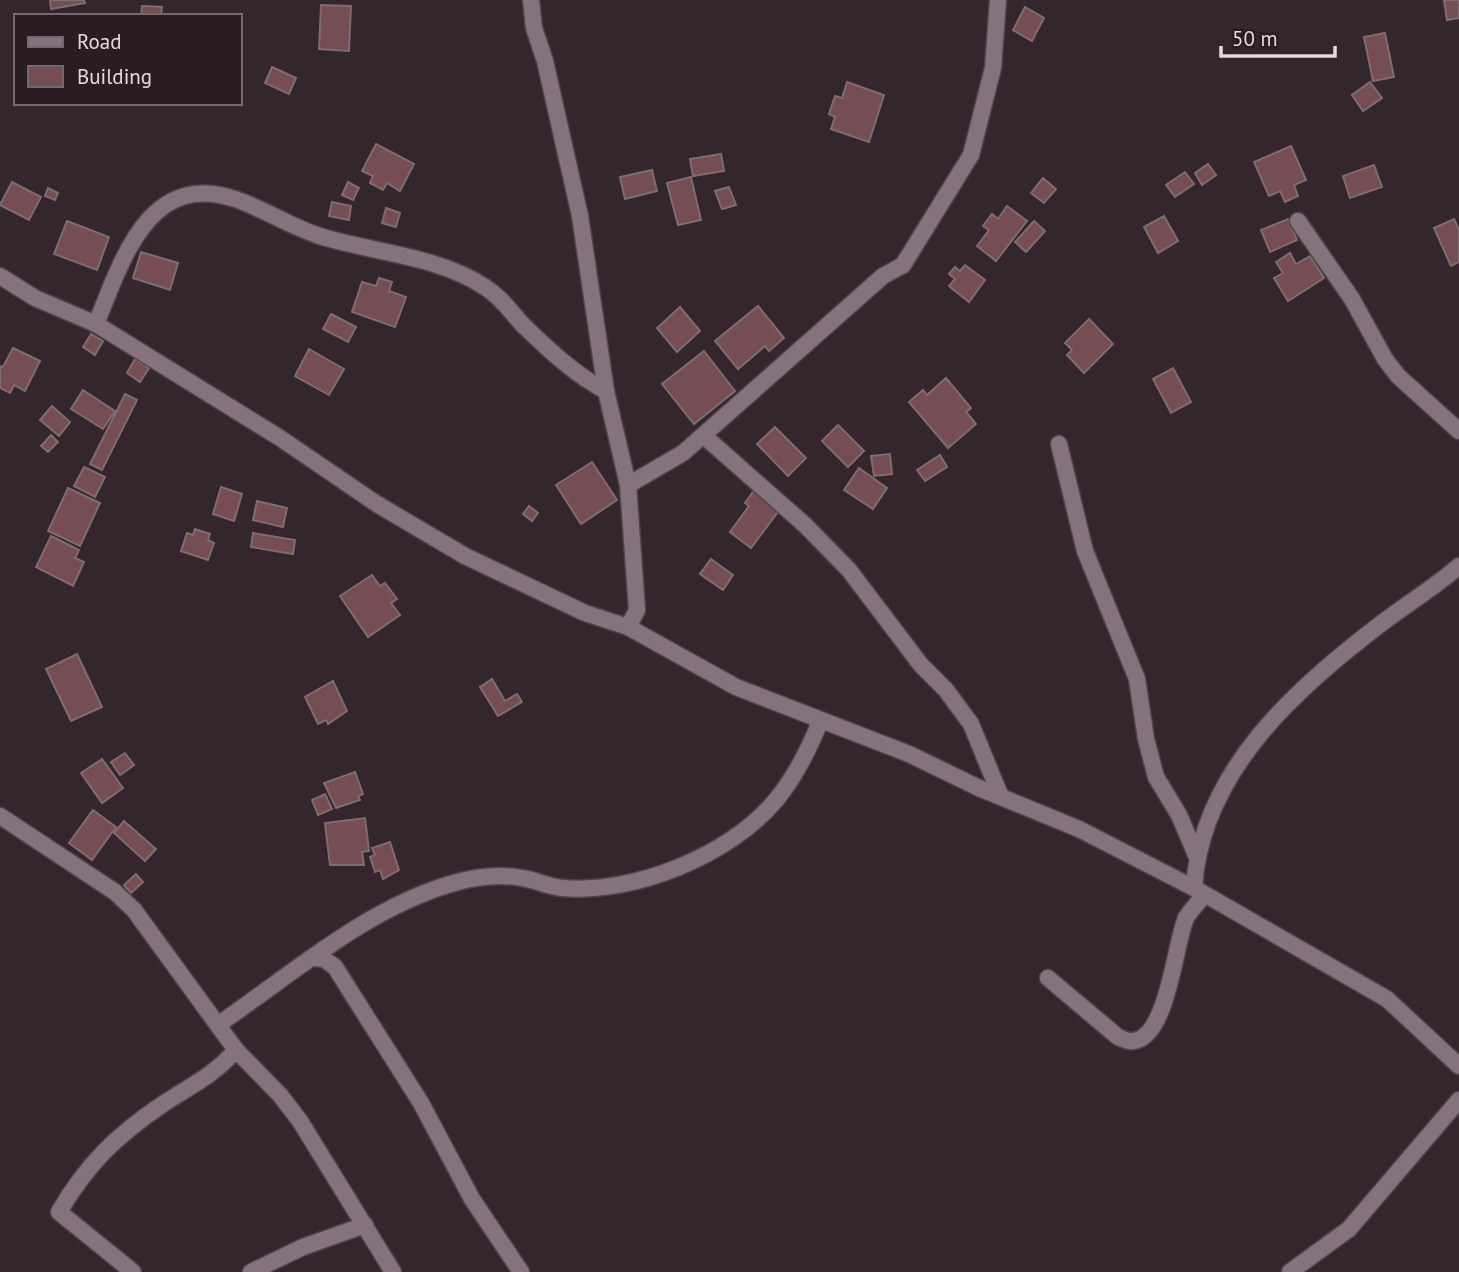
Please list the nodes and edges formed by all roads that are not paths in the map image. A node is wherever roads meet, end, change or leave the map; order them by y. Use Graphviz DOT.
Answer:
graph roads {
  1 [pos="531,0"];
  2 [pos="998,0"];
  3 [pos="1298,221"];
  4 [pos="0,276"];
  5 [pos="96,324"];
  6 [pos="606,391"];
  7 [pos="1459,431"];
  8 [pos="704,436"];
  9 [pos="1059,444"];
  10 [pos="628,485"];
  11 [pos="1459,566"];
  12 [pos="628,627"];
  13 [pos="820,722"];
  14 [pos="1001,797"];
  15 [pos="0,816"];
  16 [pos="1196,855"];
  17 [pos="1198,892"];
  18 [pos="315,958"];
  19 [pos="1048,978"];
  20 [pos="219,1024"];
  21 [pos="236,1050"];
  22 [pos="1459,1066"];
  23 [pos="1459,1100"];
  24 [pos="365,1225"];
  25 [pos="133,1272"];
  26 [pos="251,1272"];
  27 [pos="393,1272"];
  28 [pos="521,1272"];
  29 [pos="1290,1272"];
  1 -- 6 [label="street"];
  2 -- 8 [label="street"];
  3 -- 7 [label="street"];
  4 -- 5 [label="street"];
  5 -- 6 [label="street"];
  5 -- 12 [label="street"];
  6 -- 10 [label="street"];
  8 -- 10 [label="street"];
  8 -- 14 [label="street"];
  9 -- 16 [label="street"];
  10 -- 12 [label="street"];
  11 -- 16 [label="street"];
  12 -- 13 [label="street"];
  13 -- 14 [label="street"];
  13 -- 18 [label="street"];
  14 -- 17 [label="street"];
  15 -- 20 [label="street"];
  16 -- 17 [label="street"];
  17 -- 19 [label="street"];
  17 -- 22 [label="street"];
  18 -- 20 [label="street"];
  18 -- 28 [label="street"];
  20 -- 21 [label="street"];
  21 -- 24 [label="street"];
  21 -- 25 [label="street"];
  23 -- 29 [label="street"];
  24 -- 26 [label="street"];
  24 -- 27 [label="street"];
}
